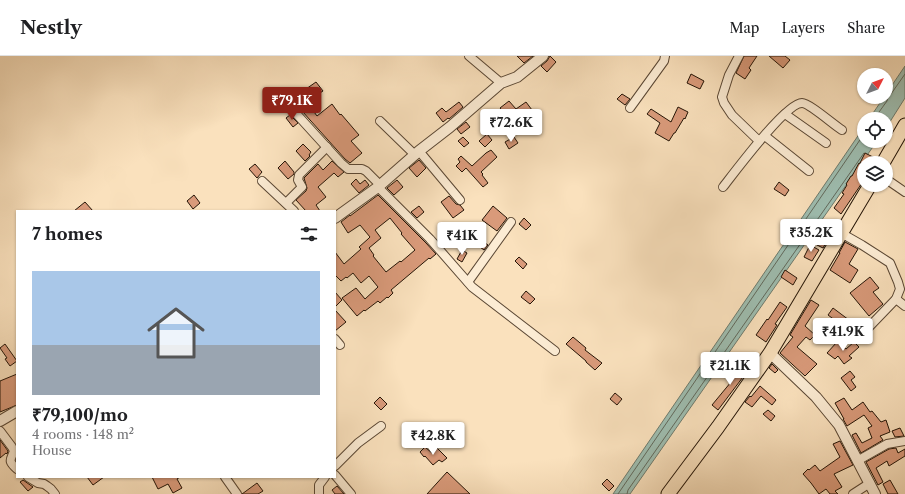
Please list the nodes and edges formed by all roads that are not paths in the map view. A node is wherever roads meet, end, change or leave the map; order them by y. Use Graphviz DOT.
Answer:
graph roads {
  1 [pos="469,56"];
  2 [pos="543,56"];
  3 [pos="665,56"];
  4 [pos="739,56"];
  5 [pos="501,82"];
  6 [pos="291,108"];
  7 [pos="630,108"];
  8 [pos="785,114"];
  9 [pos="380,121"];
  10 [pos="905,125"];
  11 [pos="842,130"];
  12 [pos="762,139"];
  13 [pos="826,143"];
  14 [pos="327,147"];
  15 [pos="417,153"];
  16 [pos="887,156"];
  17 [pos="809,171"];
  18 [pos="262,181"];
  19 [pos="893,184"];
  20 [pos="379,186"];
  21 [pos="723,187"];
  22 [pos="866,192"];
  23 [pos="905,192"];
  24 [pos="460,200"];
  25 [pos="286,203"];
  26 [pos="293,210"];
  27 [pos="336,217"];
  28 [pos="511,222"];
  29 [pos="841,233"];
  30 [pos="468,282"];
  31 [pos="896,299"];
  32 [pos="905,306"];
  33 [pos="858,339"];
  34 [pos="555,351"];
  35 [pos="770,353"];
  36 [pos="16,412"];
  37 [pos="0,421"];
  38 [pos="381,426"];
  39 [pos="0,431"];
  40 [pos="905,441"];
  41 [pos="857,461"];
  42 [pos="336,465"];
  43 [pos="16,468"];
  44 [pos="336,476"];
  45 [pos="30,478"];
  46 [pos="226,478"];
  47 [pos="324,478"];
  48 [pos="870,484"];
  49 [pos="55,494"];
  50 [pos="237,494"];
  51 [pos="319,494"];
  52 [pos="351,494"];
  53 [pos="668,494"];
  54 [pos="853,494"];
  55 [pos="875,494"];
  1 -- 5 [label="street"];
  2 -- 5 [label="street"];
  3 -- 7 [label="street"];
  4 -- 12 [label="street"];
  5 -- 15 [label="street"];
  6 -- 14 [label="street"];
  8 -- 11 [label="street"];
  8 -- 12 [label="street"];
  8 -- 13 [label="street"];
  9 -- 15 [label="street"];
  10 -- 16 [label="main road"];
  12 -- 17 [label="street"];
  12 -- 21 [label="street"];
  14 -- 20 [label="street"];
  14 -- 25 [label="street"];
  15 -- 20 [label="street"];
  15 -- 24 [label="street"];
  18 -- 25 [label="street"];
  19 -- 23 [label="street"];
  20 -- 27 [label="street"];
  20 -- 30 [label="street"];
  22 -- 29 [label="main road"];
  25 -- 26 [label="street"];
  28 -- 30 [label="street"];
  29 -- 31 [label="street"];
  29 -- 35 [label="main road"];
  30 -- 34 [label="street"];
  31 -- 32 [label="street"];
  31 -- 33 [label="street"];
  35 -- 41 [label="street"];
  35 -- 53 [label="main road"];
  36 -- 37 [label="street"];
  38 -- 42 [label="street"];
  39 -- 43 [label="street"];
  40 -- 41 [label="street"];
  41 -- 48 [label="street"];
  44 -- 52 [label="street"];
  45 -- 49 [label="street"];
  46 -- 50 [label="street"];
  47 -- 51 [label="street"];
  48 -- 54 [label="street"];
  48 -- 55 [label="street"];
}
